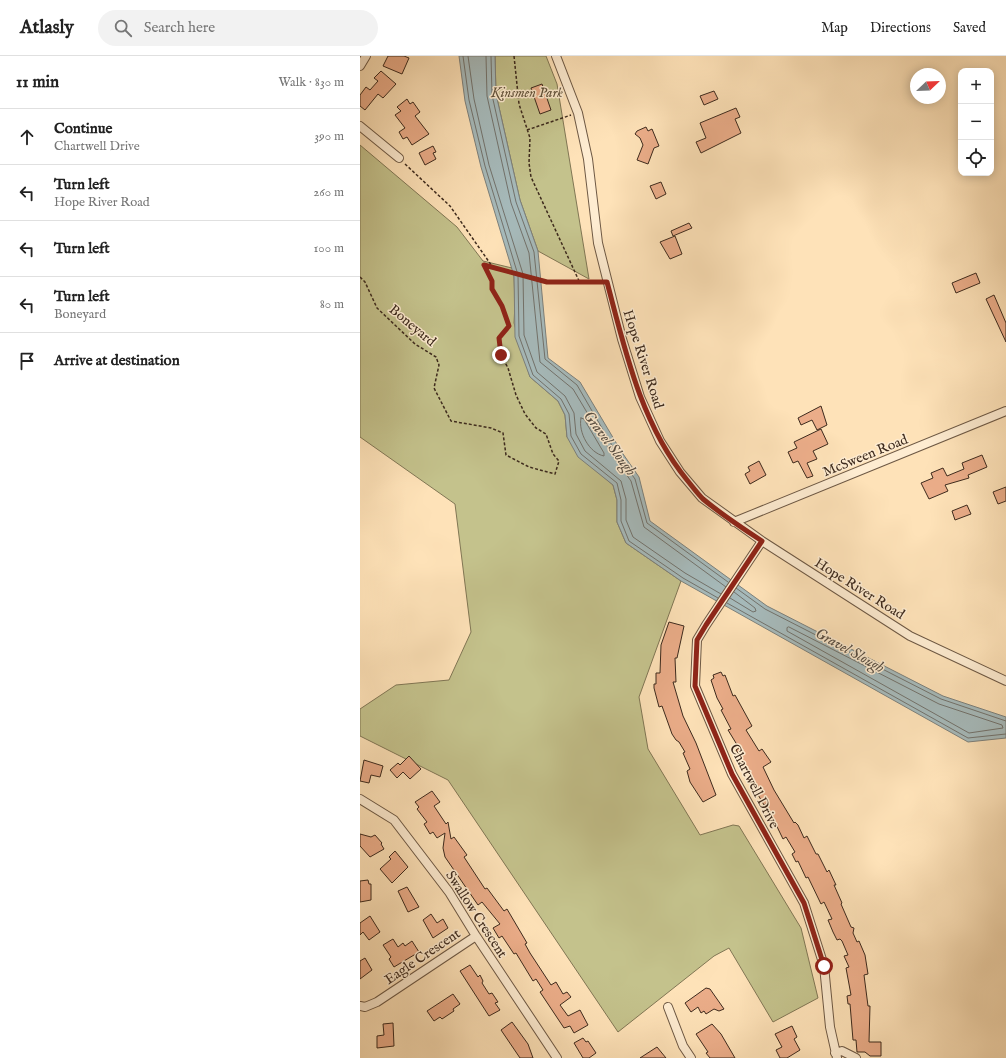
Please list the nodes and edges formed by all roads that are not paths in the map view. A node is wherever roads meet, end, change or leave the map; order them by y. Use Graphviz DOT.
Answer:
graph roads {
  1 [pos="366,56"];
  2 [pos="556,56"];
  3 [pos="360,66"];
  4 [pos="360,126"];
  5 [pos="399,158"];
  6 [pos="1006,411"];
  7 [pos="734,522"];
  8 [pos="762,541"];
  9 [pos="1006,681"];
  10 [pos="360,799"];
  11 [pos="476,936"];
  12 [pos="360,1006"];
  13 [pos="668,1007"];
  14 [pos="836,1055"];
  15 [pos="557,1058"];
  16 [pos="691,1058"];
  17 [pos="856,1058"];
  1 -- 3 [label="street"];
  2 -- 7 [label="street, Hope River Road"];
  4 -- 5 [label="street"];
  6 -- 7 [label="street, McSween Road"];
  7 -- 8 [label="street, Hope River Road"];
  8 -- 9 [label="street, Hope River Road"];
  8 -- 14 [label="street, Chartwell Drive"];
  10 -- 11 [label="street, Swallow Crescent"];
  11 -- 12 [label="street, Eagle Crescent"];
  11 -- 15 [label="street, Swallow Crescent"];
  13 -- 16 [label="street"];
  14 -- 17 [label="street, Chartwell Drive"];
}
